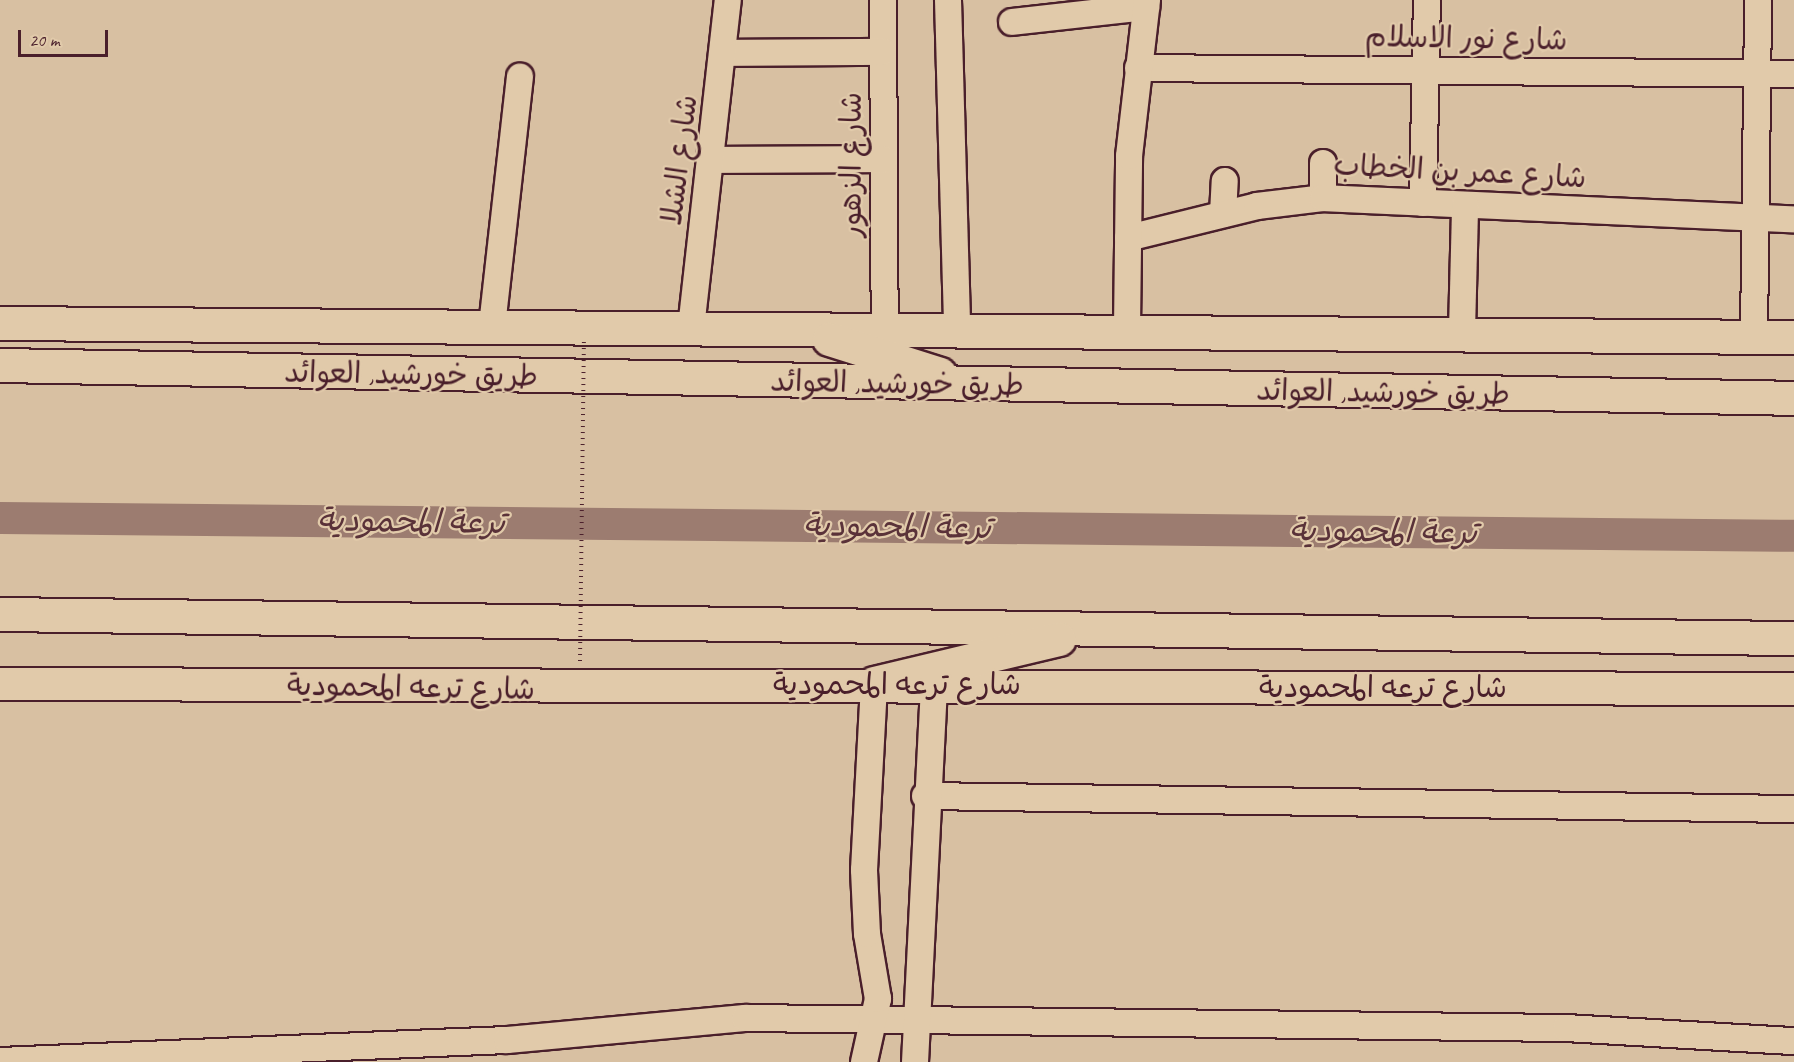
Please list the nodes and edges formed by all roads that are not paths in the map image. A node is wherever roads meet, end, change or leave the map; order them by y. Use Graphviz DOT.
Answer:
graph roads {
  1 [pos="728,0"];
  2 [pos="883,0"];
  3 [pos="948,0"];
  4 [pos="1427,0"];
  5 [pos="1758,0"];
  6 [pos="1147,4"];
  7 [pos="1012,22"];
  8 [pos="883,52"];
  9 [pos="724,53"];
  10 [pos="1138,68"];
  11 [pos="1426,71"];
  12 [pos="1757,74"];
  13 [pos="1794,74"];
  14 [pos="520,77"];
  15 [pos="884,159"];
  16 [pos="714,160"];
  17 [pos="1323,163"];
  18 [pos="1225,181"];
  19 [pos="1323,198"];
  20 [pos="1423,203"];
  21 [pos="1465,205"];
  22 [pos="1223,214"];
  23 [pos="1755,218"];
  24 [pos="1794,219"];
  25 [pos="1128,238"];
  26 [pos="0,323"];
  27 [pos="492,326"];
  28 [pos="691,328"];
  29 [pos="1127,328"];
  30 [pos="796,329"];
  31 [pos="957,329"];
  32 [pos="885,330"];
  33 [pos="1462,332"];
  34 [pos="1754,336"];
  35 [pos="1794,337"];
  36 [pos="0,365"];
  37 [pos="973,385"];
  38 [pos="1794,398"];
  39 [pos="0,614"];
  40 [pos="1108,627"];
  41 [pos="1794,638"];
  42 [pos="874,683"];
  43 [pos="0,684"];
  44 [pos="934,684"];
  45 [pos="1794,689"];
  46 [pos="925,796"];
  47 [pos="1794,809"];
  48 [pos="873,1019"];
  49 [pos="914,1019"];
  50 [pos="1794,1041"];
  51 [pos="0,1061"];
  52 [pos="864,1062"];
  53 [pos="915,1062"];
  1 -- 9 [label="street, شارع الشلا"];
  2 -- 8 [label="street, شارع الزهور"];
  3 -- 31 [label="street"];
  4 -- 11 [label="street"];
  5 -- 12 [label="street"];
  6 -- 7 [label="street"];
  6 -- 10 [label="street"];
  8 -- 9 [label="street"];
  8 -- 15 [label="street, شارع الزهور"];
  9 -- 16 [label="street, شارع الشلا"];
  10 -- 11 [label="street, شارع نور الاسلام"];
  10 -- 25 [label="street"];
  11 -- 12 [label="street, شارع نور الاسلام"];
  11 -- 20 [label="street"];
  12 -- 13 [label="street, شارع نور الاسلام"];
  12 -- 23 [label="street"];
  14 -- 27 [label="street"];
  15 -- 16 [label="street"];
  15 -- 32 [label="street, شارع الزهور"];
  16 -- 28 [label="street, شارع الشلا"];
  17 -- 19 [label="street"];
  18 -- 22 [label="street"];
  19 -- 20 [label="street, شارع عمر بن الخطاب"];
  19 -- 22 [label="street, شارع عمر بن الخطاب"];
  20 -- 21 [label="street, شارع عمر بن الخطاب"];
  21 -- 23 [label="street, شارع عمر بن الخطاب"];
  21 -- 33 [label="street"];
  22 -- 25 [label="street, شارع عمر بن الخطاب"];
  23 -- 24 [label="street, شارع عمر بن الخطاب"];
  23 -- 34 [label="street"];
  25 -- 29 [label="street"];
  26 -- 27 [label="main road, طريق خورشيد, العوائد"];
  27 -- 28 [label="main road, طريق خورشيد, العوائد"];
  28 -- 30 [label="main road, طريق خورشيد, العوائد"];
  29 -- 31 [label="main road, طريق خورشيد, العوائد"];
  29 -- 33 [label="main road, طريق خورشيد, العوائد"];
  30 -- 32 [label="main road, طريق خورشيد, العوائد"];
  30 -- 37 [label="main road"];
  31 -- 32 [label="main road, طريق خورشيد, العوائد"];
  33 -- 34 [label="main road, طريق خورشيد, العوائد"];
  34 -- 35 [label="main road, طريق خورشيد, العوائد"];
  36 -- 37 [label="main road, طريق خورشيد, العوائد"];
  37 -- 38 [label="main road, طريق خورشيد, العوائد"];
  39 -- 40 [label="main road"];
  40 -- 41 [label="main road"];
  40 -- 42 [label="main road"];
  42 -- 43 [label="street, شارع ترعه المحمودية"];
  42 -- 44 [label="street, شارع ترعه المحمودية"];
  42 -- 48 [label="street"];
  44 -- 45 [label="street, شارع ترعه المحمودية"];
  44 -- 46 [label="street"];
  46 -- 47 [label="street"];
  46 -- 49 [label="street"];
  48 -- 49 [label="street"];
  48 -- 51 [label="street"];
  48 -- 52 [label="street"];
  49 -- 50 [label="street"];
  49 -- 53 [label="street"];
}
